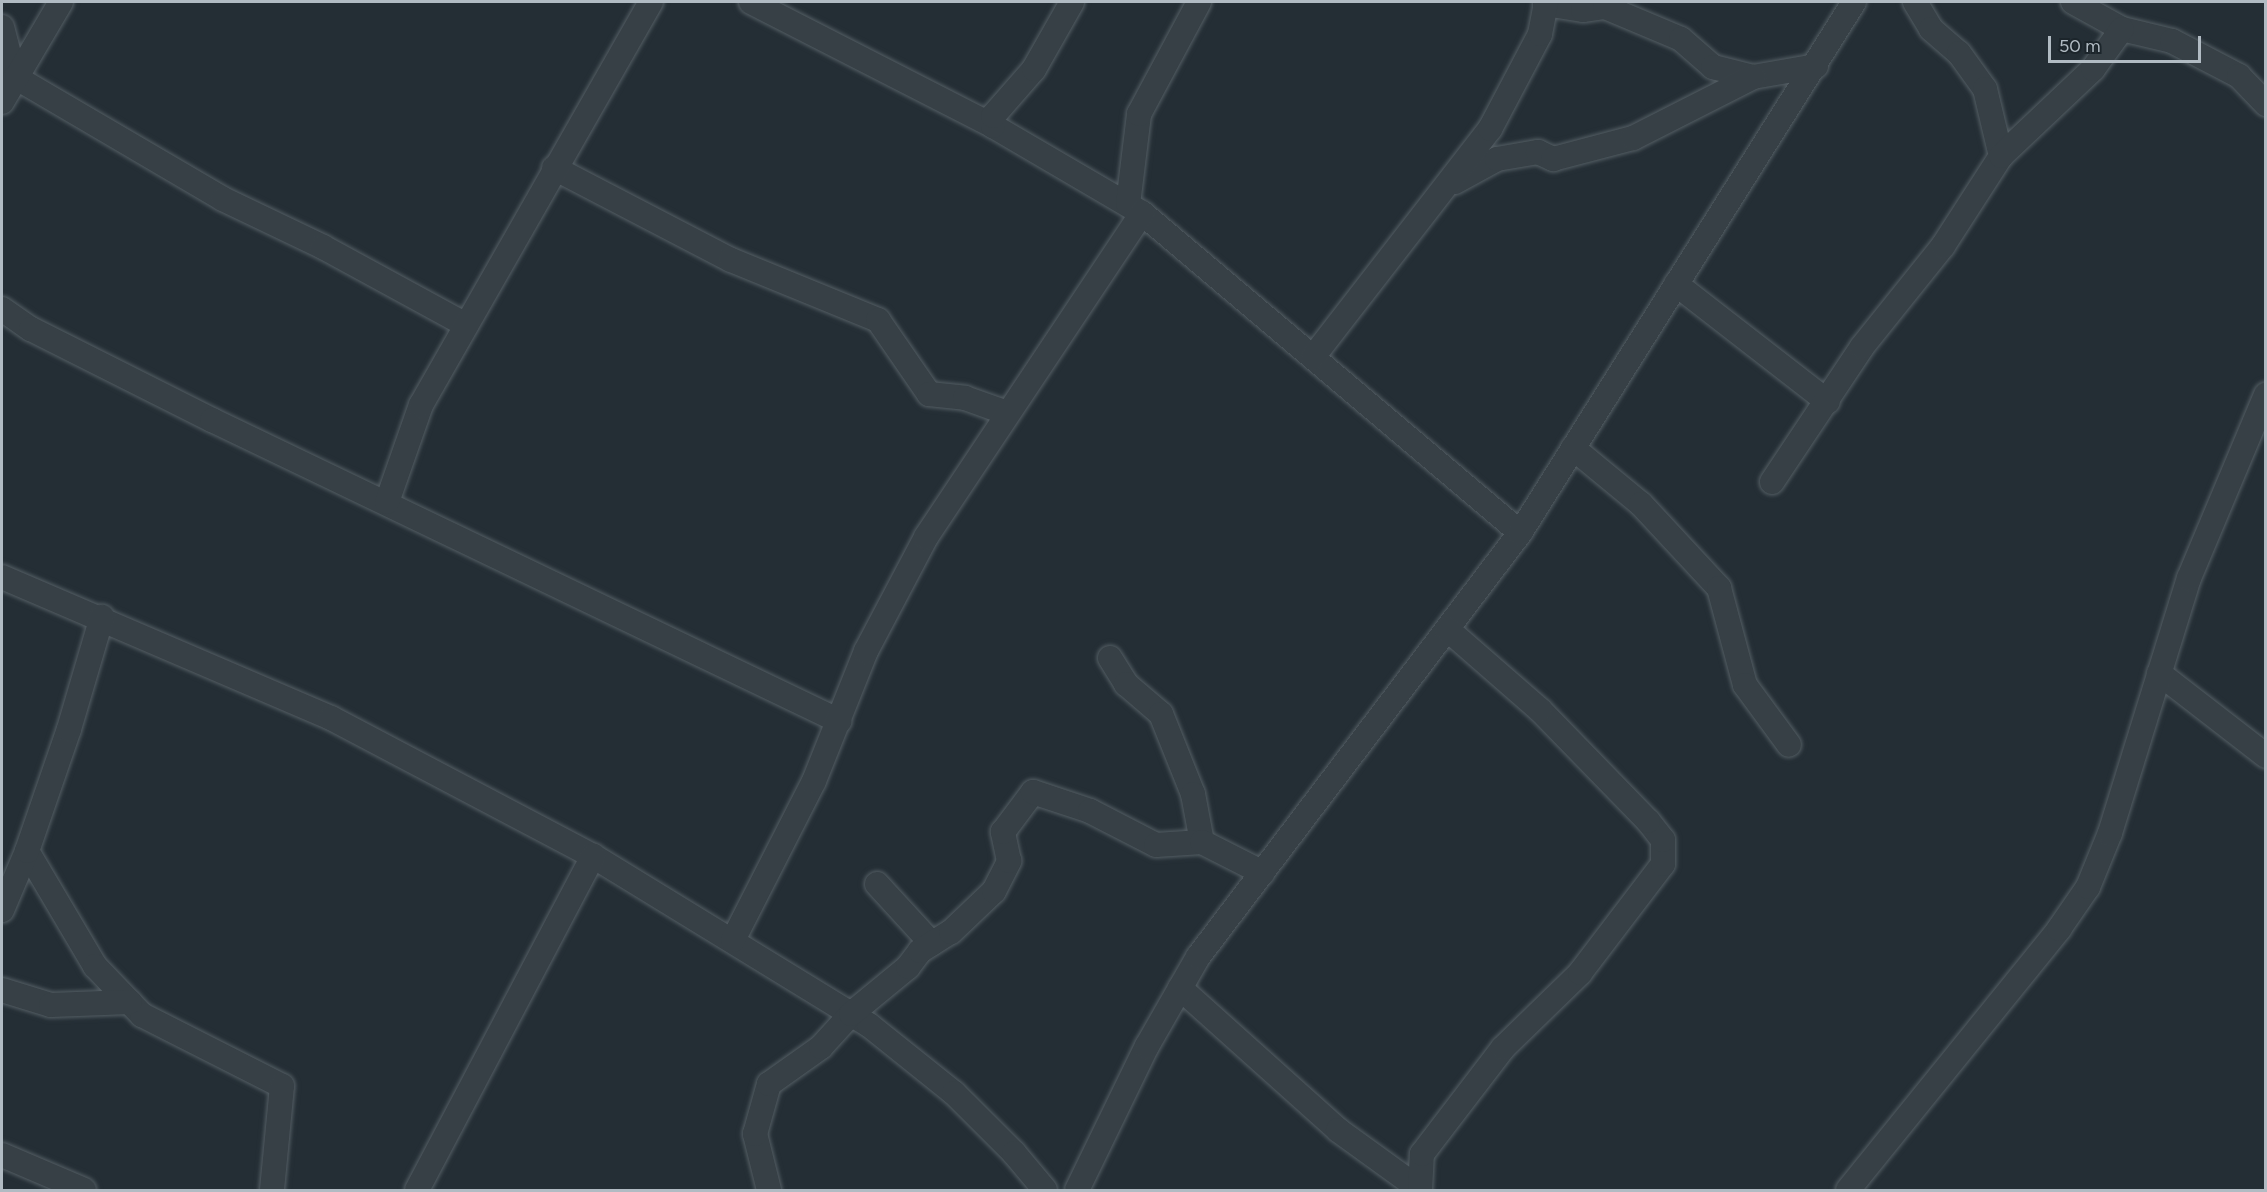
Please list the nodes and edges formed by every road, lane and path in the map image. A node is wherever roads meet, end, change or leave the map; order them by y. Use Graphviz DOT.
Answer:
graph roads {
  1 [pos="62,2"];
  2 [pos="651,2"];
  3 [pos="751,2"];
  4 [pos="1072,2"];
  5 [pos="1199,2"];
  6 [pos="1854,2"];
  7 [pos="1915,2"];
  8 [pos="2073,2"];
  9 [pos="1546,3"];
  10 [pos="1607,4"];
  11 [pos="2,27"];
  12 [pos="2122,29"];
  13 [pos="1816,66"];
  14 [pos="15,77"];
  15 [pos="1754,77"];
  16 [pos="2,102"];
  17 [pos="2265,104"];
  18 [pos="993,126"];
  19 [pos="2001,156"];
  20 [pos="554,168"];
  21 [pos="1445,188"];
  22 [pos="1135,208"];
  23 [pos="1676,284"];
  24 [pos="2,309"];
  25 [pos="466,325"];
  26 [pos="1313,357"];
  27 [pos="2265,395"];
  28 [pos="1828,402"];
  29 [pos="1007,413"];
  30 [pos="1573,448"];
  31 [pos="1772,482"];
  32 [pos="387,502"];
  33 [pos="1520,533"];
  34 [pos="2,577"];
  35 [pos="102,617"];
  36 [pos="1447,629"];
  37 [pos="1110,657"];
  38 [pos="2159,672"];
  39 [pos="838,721"];
  40 [pos="1789,745"];
  41 [pos="2265,756"];
  42 [pos="1202,842"];
  43 [pos="27,851"];
  44 [pos="593,856"];
  45 [pos="1263,873"];
  46 [pos="876,884"];
  47 [pos="2,910"];
  48 [pos="733,940"];
  49 [pos="932,944"];
  50 [pos="1180,988"];
  51 [pos="2,990"];
  52 [pos="130,1002"];
  53 [pos="850,1014"];
  54 [pos="2,1155"];
  55 [pos="1419,1189"];
  56 [pos="84,1191"];
  57 [pos="272,1191"];
  58 [pos="417,1191"];
  59 [pos="769,1191"];
  60 [pos="1045,1191"];
  61 [pos="1077,1191"];
  62 [pos="1848,1191"];
  1 -- 14 [label="street"];
  2 -- 20 [label="street"];
  3 -- 18 [label="street"];
  4 -- 18 [label="street"];
  5 -- 22 [label="street"];
  6 -- 13 [label="street"];
  7 -- 19 [label="street"];
  8 -- 12 [label="street"];
  9 -- 10 [label="street"];
  9 -- 21 [label="street"];
  10 -- 15 [label="street"];
  11 -- 14 [label="street"];
  12 -- 17 [label="street"];
  12 -- 19 [label="street"];
  13 -- 15 [label="street"];
  13 -- 23 [label="street"];
  14 -- 16 [label="street"];
  14 -- 25 [label="street"];
  15 -- 21 [label="street"];
  18 -- 22 [label="street"];
  19 -- 28 [label="street"];
  20 -- 25 [label="street"];
  20 -- 29 [label="street"];
  21 -- 26 [label="street"];
  22 -- 26 [label="street"];
  22 -- 29 [label="street"];
  23 -- 28 [label="street"];
  23 -- 30 [label="street"];
  24 -- 32 [label="street"];
  25 -- 32 [label="street"];
  26 -- 33 [label="street"];
  27 -- 38 [label="street"];
  28 -- 31 [label="street"];
  29 -- 39 [label="street"];
  30 -- 33 [label="street"];
  30 -- 40 [label="street"];
  32 -- 39 [label="street"];
  33 -- 36 [label="street"];
  34 -- 35 [label="street"];
  35 -- 43 [label="street"];
  35 -- 44 [label="street"];
  36 -- 45 [label="street"];
  36 -- 55 [label="street"];
  37 -- 42 [label="street"];
  38 -- 41 [label="street"];
  38 -- 62 [label="street"];
  39 -- 48 [label="street"];
  42 -- 45 [label="street"];
  42 -- 49 [label="street"];
  43 -- 47 [label="street"];
  43 -- 52 [label="street"];
  44 -- 48 [label="street"];
  44 -- 58 [label="street"];
  45 -- 50 [label="street"];
  46 -- 49 [label="street"];
  48 -- 53 [label="street"];
  49 -- 53 [label="street"];
  50 -- 55 [label="street"];
  50 -- 61 [label="street"];
  51 -- 52 [label="street"];
  52 -- 57 [label="street"];
  53 -- 59 [label="street"];
  53 -- 60 [label="street"];
  54 -- 56 [label="street"];
}
